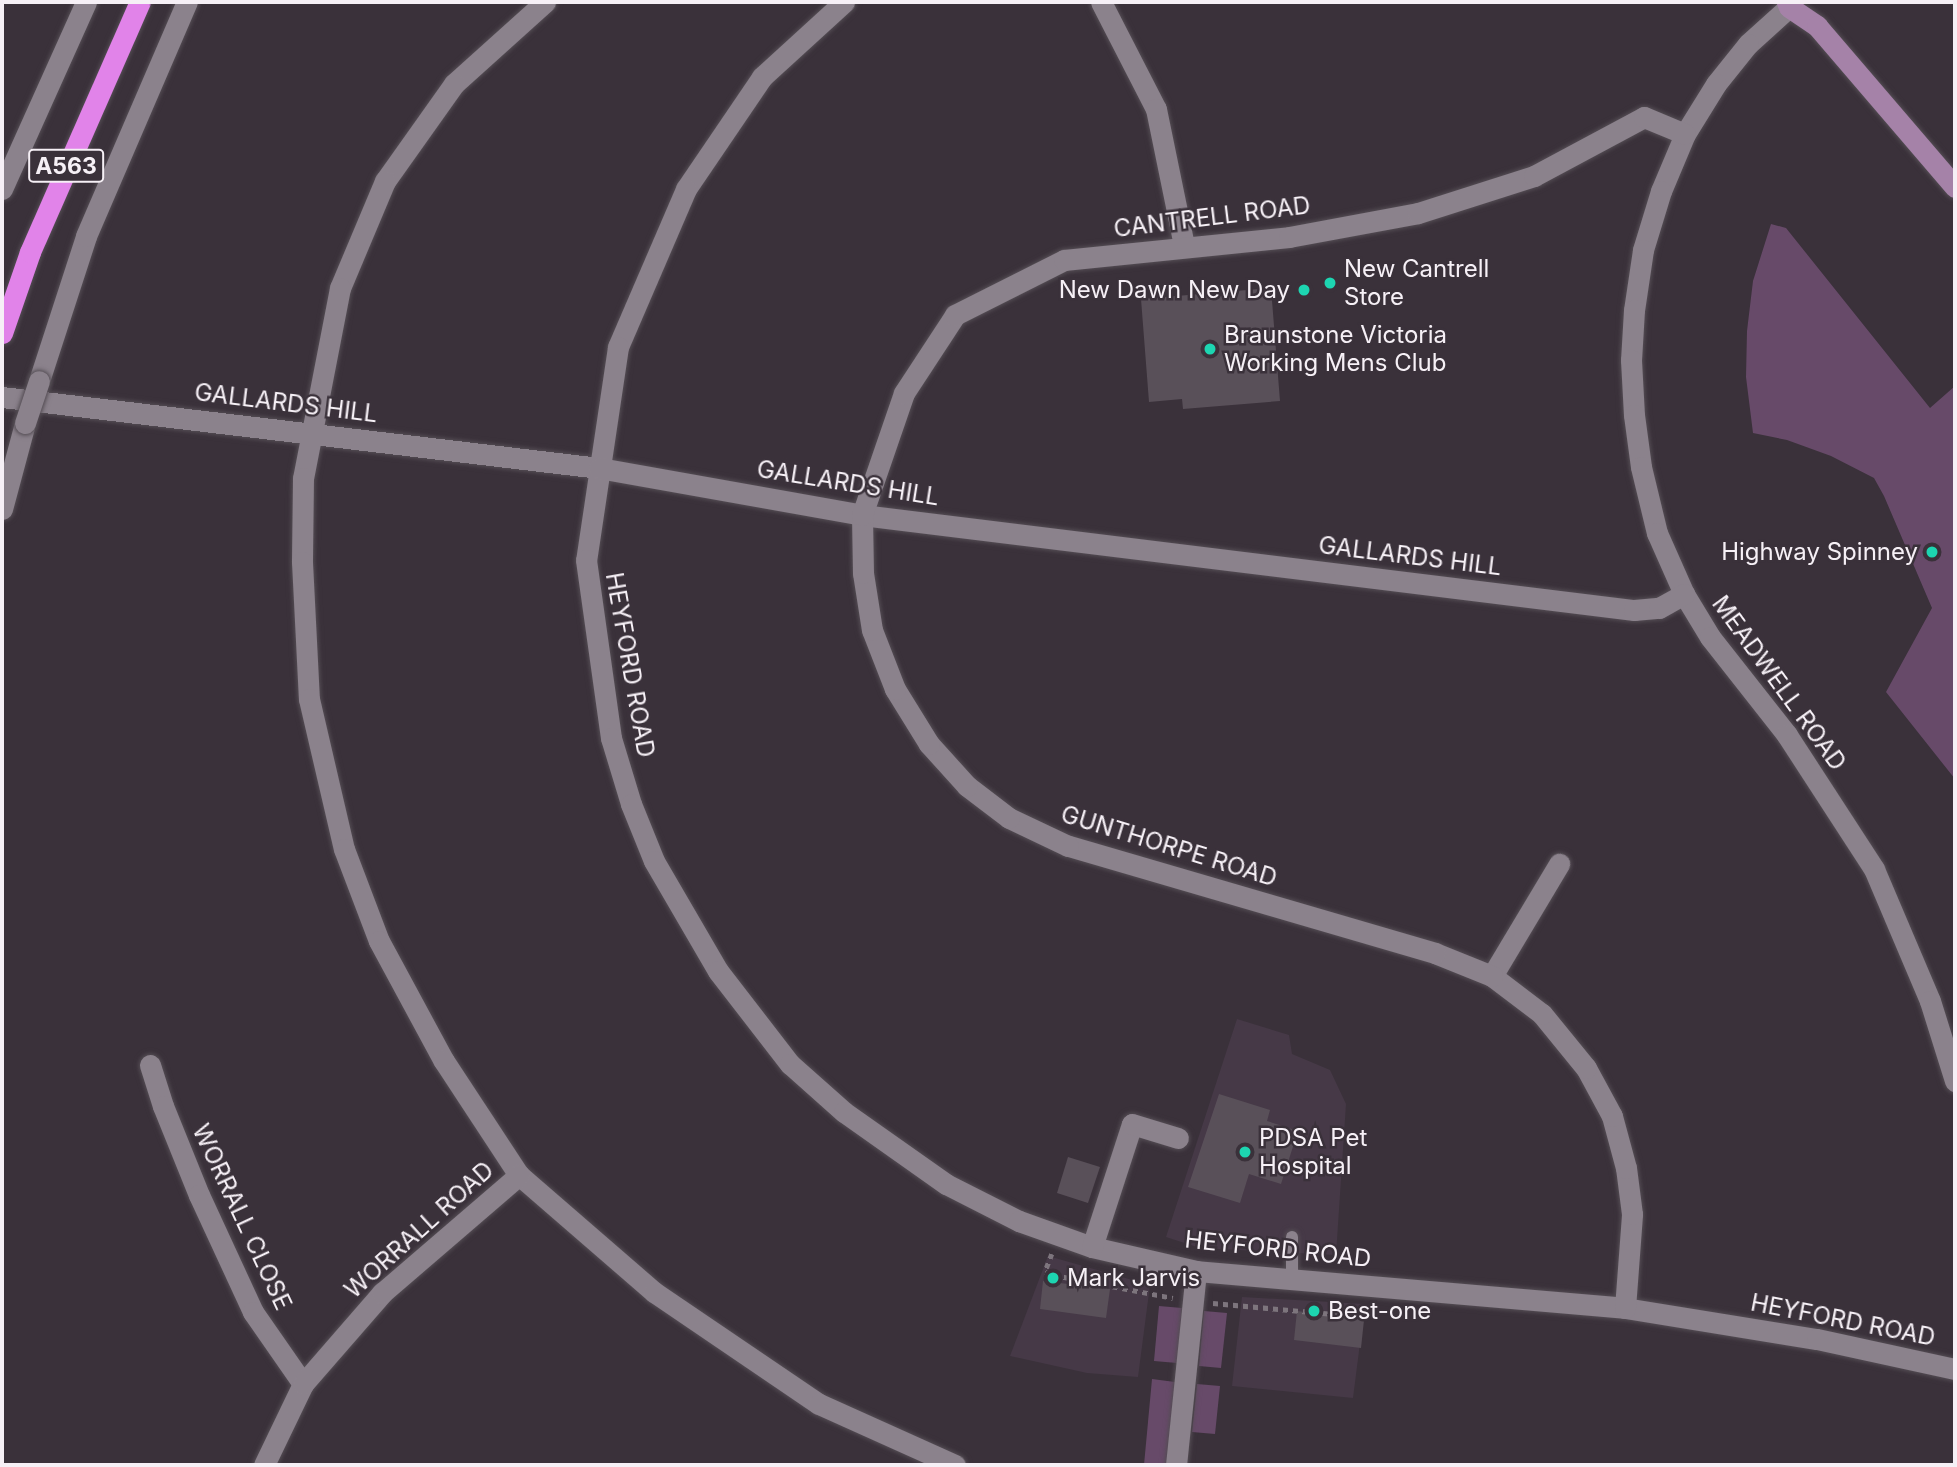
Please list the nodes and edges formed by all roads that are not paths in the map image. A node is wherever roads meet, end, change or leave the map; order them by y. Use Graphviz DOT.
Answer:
graph roads {
  1 [pos="86,2"];
  2 [pos="140,2"];
  3 [pos="187,2"];
  4 [pos="545,2"];
  5 [pos="844,2"];
  6 [pos="1101,2"];
  7 [pos="1788,4"];
  8 [pos="1685,134"];
  9 [pos="1953,180"];
  10 [pos="2,189"];
  11 [pos="1184,246"];
  12 [pos="2,333"];
  13 [pos="2,397"];
  14 [pos="312,432"];
  15 [pos="599,468"];
  16 [pos="2,509"];
  17 [pos="862,515"];
  18 [pos="1684,594"];
  19 [pos="1559,864"];
  20 [pos="1492,976"];
  21 [pos="150,1065"];
  22 [pos="1955,1082"];
  23 [pos="1178,1138"];
  24 [pos="519,1175"];
  25 [pos="1292,1237"];
  26 [pos="1092,1247"];
  27 [pos="1196,1271"];
  28 [pos="1292,1278"];
  29 [pos="1625,1308"];
  30 [pos="1955,1369"];
  31 [pos="303,1384"];
  32 [pos="264,1465"];
  33 [pos="955,1465"];
  34 [pos="1176,1465"];
  1 -- 10 [label="street"];
  2 -- 12 [label="highway, A563"];
  3 -- 16 [label="street, bridge"];
  4 -- 14 [label="street"];
  5 -- 15 [label="street, HEYFORD ROAD"];
  6 -- 11 [label="street"];
  7 -- 8 [label="street, MEADWELL ROAD"];
  7 -- 9 [label="street"];
  8 -- 11 [label="street, CANTRELL ROAD"];
  8 -- 18 [label="street, MEADWELL ROAD"];
  11 -- 17 [label="street, CANTRELL ROAD"];
  13 -- 14 [label="street, GALLARDS HILL"];
  14 -- 15 [label="street, GALLARDS HILL"];
  14 -- 24 [label="street"];
  15 -- 17 [label="street, GALLARDS HILL"];
  15 -- 26 [label="street, HEYFORD ROAD"];
  17 -- 18 [label="street, GALLARDS HILL"];
  17 -- 20 [label="street, GUNTHORPE ROAD"];
  18 -- 22 [label="street, MEADWELL ROAD"];
  19 -- 20 [label="street"];
  20 -- 29 [label="street, GUNTHORPE ROAD"];
  21 -- 31 [label="street, WORRALL CLOSE"];
  23 -- 26 [label="street"];
  24 -- 31 [label="street, WORRALL ROAD"];
  24 -- 33 [label="street"];
  25 -- 28 [label="lane"];
  26 -- 27 [label="street, HEYFORD ROAD"];
  27 -- 28 [label="street, HEYFORD ROAD"];
  27 -- 34 [label="street"];
  28 -- 29 [label="street, HEYFORD ROAD"];
  29 -- 30 [label="street, HEYFORD ROAD"];
  31 -- 32 [label="street, WORRALL ROAD"];
}
